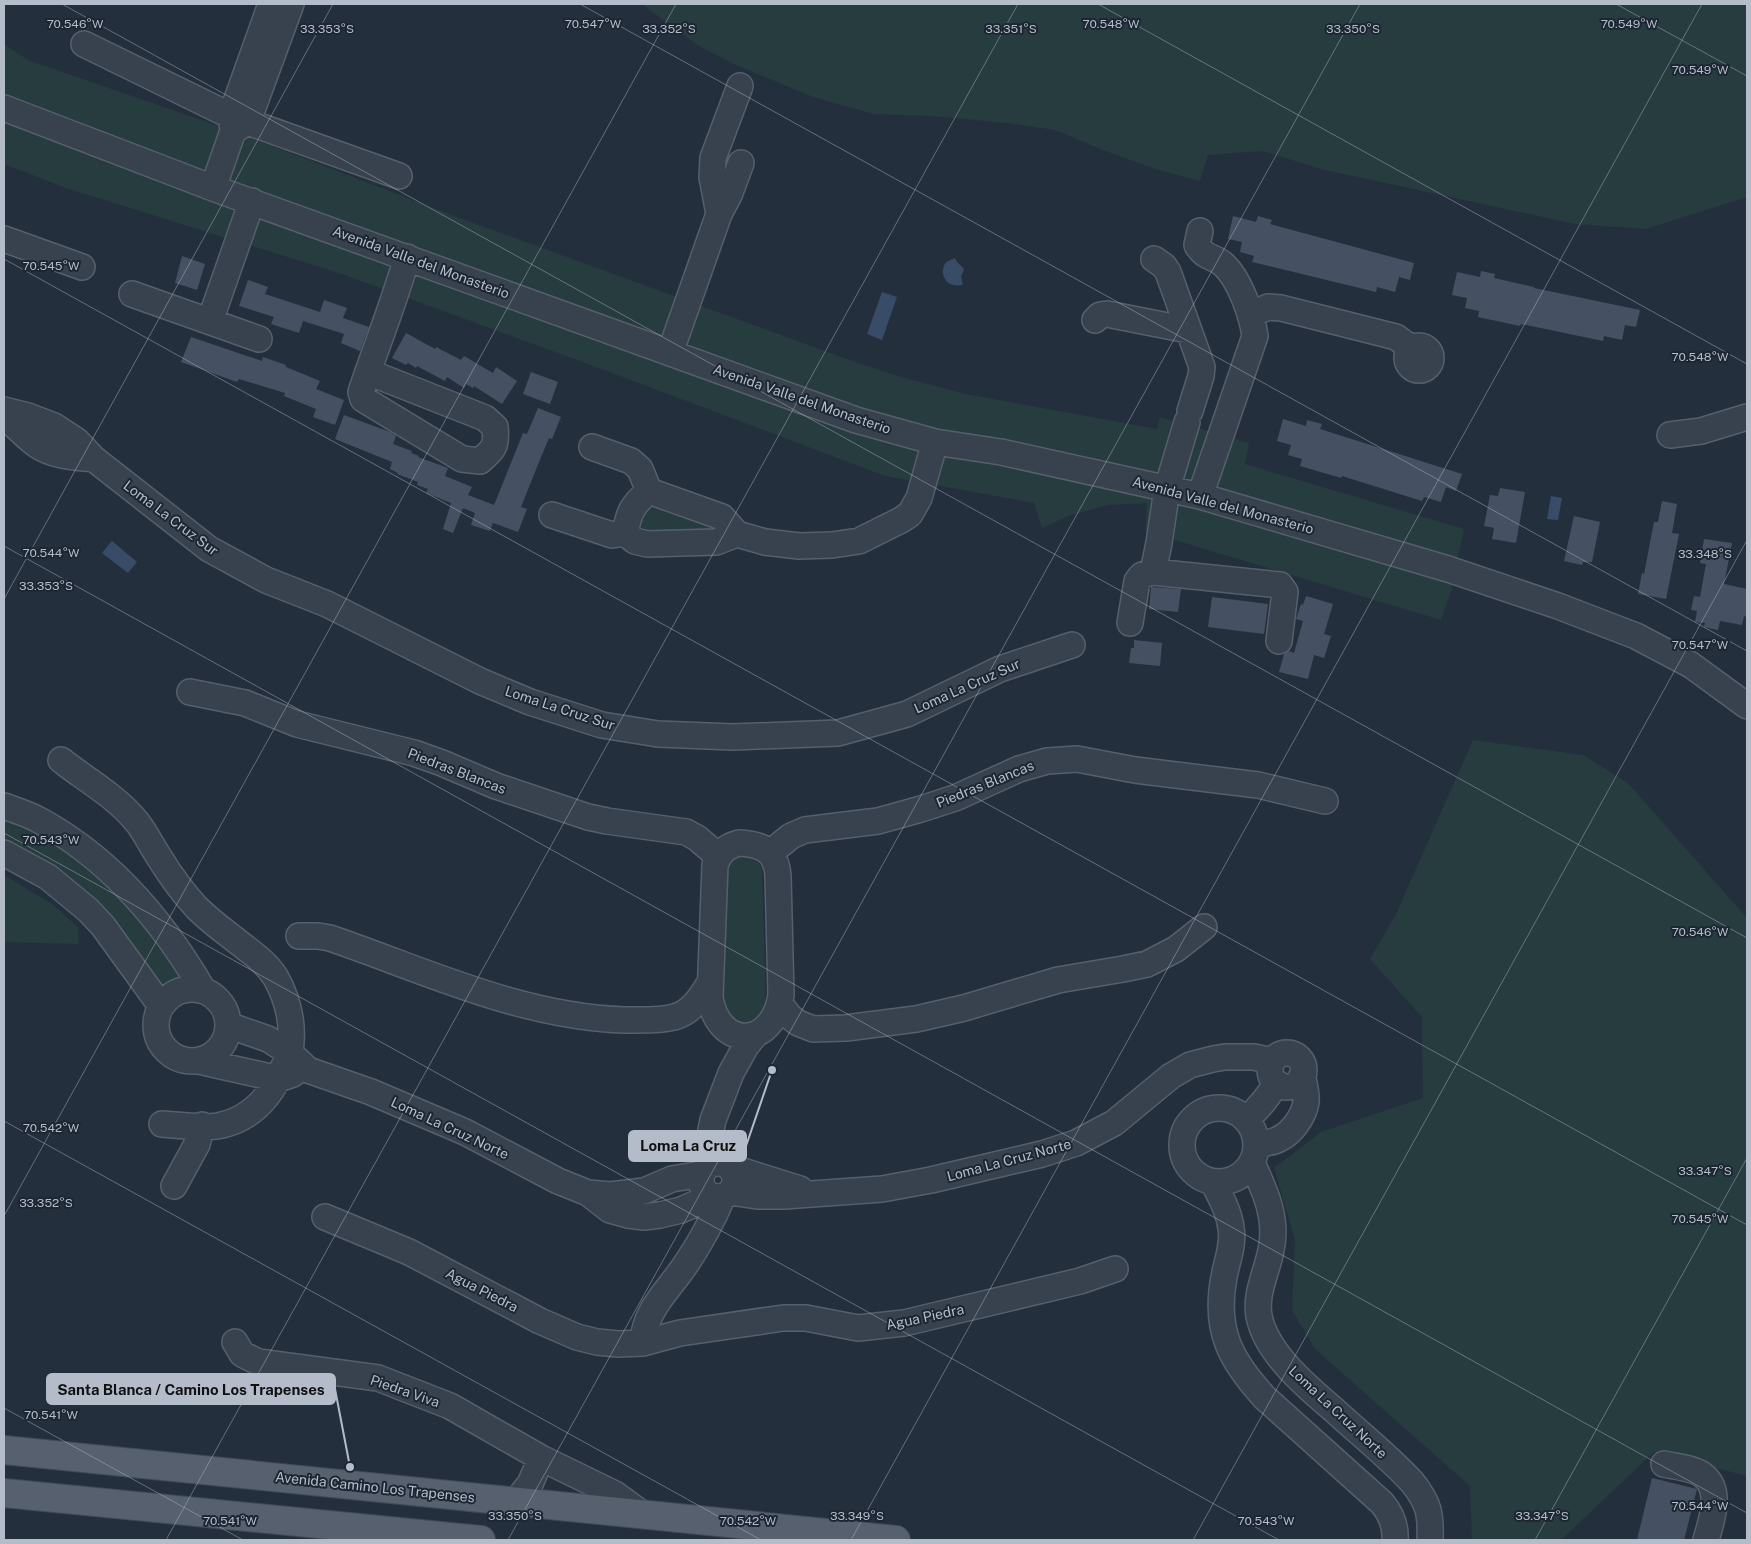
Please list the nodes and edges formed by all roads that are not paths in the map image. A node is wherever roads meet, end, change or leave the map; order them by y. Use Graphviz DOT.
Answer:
graph roads {
  1 [pos="271,4"];
  2 [pos="291,4"];
  3 [pos="84,44"];
  4 [pos="740,86"];
  5 [pos="4,108"];
  6 [pos="238,123"];
  7 [pos="742,163"];
  8 [pos="399,176"];
  9 [pos="213,188"];
  10 [pos="252,201"];
  11 [pos="719,214"];
  12 [pos="1200,231"];
  13 [pos="4,239"];
  14 [pos="407,258"];
  15 [pos="1154,259"];
  16 [pos="82,267"];
  17 [pos="132,294"];
  18 [pos="1250,315"];
  19 [pos="1095,320"];
  20 [pos="210,321"];
  21 [pos="1188,330"];
  22 [pos="259,339"];
  23 [pos="1411,348"];
  24 [pos="670,353"];
  25 [pos="368,372"];
  26 [pos="4,410"];
  27 [pos="4,417"];
  28 [pos="1747,417"];
  29 [pos="1670,435"];
  30 [pos="935,442"];
  31 [pos="592,447"];
  32 [pos="94,459"];
  33 [pos="1167,489"];
  34 [pos="649,491"];
  35 [pos="1200,496"];
  36 [pos="552,516"];
  37 [pos="625,533"];
  38 [pos="737,534"];
  39 [pos="1153,572"];
  40 [pos="1130,623"];
  41 [pos="1279,641"];
  42 [pos="1072,645"];
  43 [pos="190,692"];
  44 [pos="1747,706"];
  45 [pos="61,760"];
  46 [pos="1325,801"];
  47 [pos="4,806"];
  48 [pos="4,853"];
  49 [pos="770,853"];
  50 [pos="718,856"];
  51 [pos="1204,927"];
  52 [pos="299,936"];
  53 [pos="709,984"];
  54 [pos="203,990"];
  55 [pos="780,1004"];
  56 [pos="161,1006"];
  57 [pos="675,1017"];
  58 [pos="228,1025"];
  59 [pos="724,1027"];
  60 [pos="814,1029"];
  61 [pos="758,1034"];
  62 [pos="290,1053"];
  63 [pos="199,1061"];
  64 [pos="308,1070"];
  65 [pos="1274,1072"];
  66 [pos="731,1073"];
  67 [pos="279,1078"];
  68 [pos="1246,1118"];
  69 [pos="162,1124"];
  70 [pos="202,1126"];
  71 [pos="1254,1153"];
  72 [pos="716,1168"];
  73 [pos="1213,1182"];
  74 [pos="174,1186"];
  75 [pos="588,1193"];
  76 [pos="812,1193"];
  77 [pos="722,1195"];
  78 [pos="325,1217"];
  79 [pos="1115,1269"];
  80 [pos="235,1342"];
  81 [pos="643,1343"];
  82 [pos="4,1450"];
  83 [pos="541,1458"];
  84 [pos="1664,1464"];
  85 [pos="4,1493"];
  86 [pos="516,1501"];
  87 [pos="641,1513"];
  88 [pos="298,1531"];
  89 [pos="787,1535"];
  90 [pos="481,1540"];
  91 [pos="896,1540"];
  92 [pos="1395,1540"];
  93 [pos="1430,1540"];
  94 [pos="1706,1540"];
  1 -- 6 [label="street"];
  2 -- 6 [label="street"];
  3 -- 6 [label="street"];
  4 -- 11 [label="street"];
  5 -- 9 [label="street, Avenida Valle del Monasterio"];
  6 -- 8 [label="street"];
  6 -- 9 [label="street"];
  7 -- 11 [label="street"];
  9 -- 10 [label="street, Avenida Valle del Monasterio"];
  10 -- 14 [label="street, Avenida Valle del Monasterio"];
  10 -- 20 [label="street"];
  11 -- 24 [label="street"];
  12 -- 18 [label="street"];
  13 -- 16 [label="street"];
  14 -- 24 [label="street, Avenida Valle del Monasterio"];
  14 -- 25 [label="street"];
  15 -- 21 [label="street"];
  17 -- 20 [label="street"];
  18 -- 23 [label="street"];
  18 -- 35 [label="street"];
  19 -- 21 [label="street"];
  20 -- 22 [label="street"];
  21 -- 33 [label="street"];
  24 -- 30 [label="street, Avenida Valle del Monasterio"];
  25 -- 25 [label="street"];
  26 -- 32 [label="street, Loma La Cruz Sur"];
  27 -- 32 [label="street"];
  28 -- 29 [label="street"];
  30 -- 33 [label="street, Avenida Valle del Monasterio"];
  30 -- 38 [label="street"];
  31 -- 34 [label="street"];
  32 -- 42 [label="street, Loma La Cruz Sur"];
  33 -- 35 [label="street, Avenida Valle del Monasterio"];
  33 -- 39 [label="street"];
  34 -- 37 [label="street"];
  34 -- 38 [label="street"];
  35 -- 44 [label="street, Avenida Valle del Monasterio"];
  36 -- 37 [label="street"];
  37 -- 38 [label="street"];
  39 -- 40 [label="street"];
  39 -- 41 [label="street"];
  43 -- 50 [label="street, Piedras Blancas"];
  45 -- 62 [label="street"];
  46 -- 49 [label="street, Piedras Blancas"];
  47 -- 54 [label="street"];
  48 -- 56 [label="street"];
  49 -- 50 [label="street"];
  49 -- 55 [label="street"];
  50 -- 53 [label="street"];
  51 -- 60 [label="street"];
  52 -- 57 [label="street"];
  53 -- 57 [label="street"];
  53 -- 59 [label="street"];
  54 -- 56 [label="street"];
  54 -- 58 [label="street"];
  55 -- 60 [label="street"];
  55 -- 61 [label="street"];
  56 -- 63 [label="street"];
  57 -- 59 [label="street"];
  58 -- 62 [label="street, Loma La Cruz Norte"];
  58 -- 63 [label="street"];
  59 -- 61 [label="street"];
  59 -- 66 [label="street"];
  60 -- 61 [label="street"];
  61 -- 66 [label="street"];
  62 -- 64 [label="street, Loma La Cruz Norte"];
  62 -- 67 [label="street"];
  63 -- 67 [label="street"];
  64 -- 67 [label="street"];
  64 -- 75 [label="street, Loma La Cruz Norte"];
  65 -- 68 [label="street"];
  65 -- 71 [label="street"];
  65 -- 76 [label="street, Loma La Cruz Norte"];
  66 -- 72 [label="street"];
  67 -- 70 [label="street"];
  68 -- 71 [label="street"];
  68 -- 73 [label="street"];
  69 -- 70 [label="street"];
  70 -- 74 [label="street"];
  71 -- 73 [label="street"];
  71 -- 93 [label="street, Loma La Cruz Norte"];
  72 -- 75 [label="street, Loma La Cruz Norte"];
  72 -- 76 [label="street, Loma La Cruz Norte"];
  72 -- 77 [label="street"];
  73 -- 92 [label="street"];
  75 -- 77 [label="street, Loma La Cruz Norte"];
  76 -- 77 [label="street, Loma La Cruz Norte"];
  77 -- 81 [label="street"];
  78 -- 81 [label="street, Agua Piedra"];
  79 -- 81 [label="street, Agua Piedra"];
  80 -- 83 [label="street, Piedra Viva"];
  82 -- 86 [label="main road, Avenida Camino Los Trapenses"];
  83 -- 86 [label="street"];
  83 -- 87 [label="street, Piedra Viva"];
  84 -- 94 [label="street"];
  85 -- 88 [label="main road"];
  86 -- 87 [label="main road, Avenida Camino Los Trapenses"];
  87 -- 89 [label="main road, Avenida Camino Los Trapenses"];
  88 -- 90 [label="main road"];
  89 -- 91 [label="main road, Avenida Camino Los Trapenses"];
}
